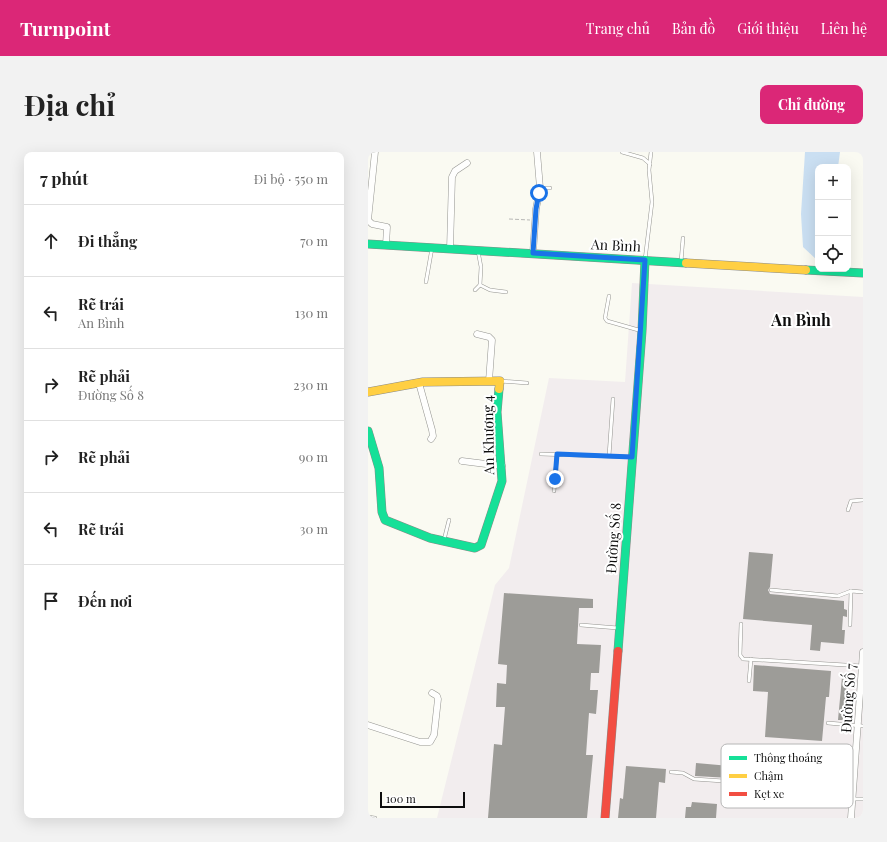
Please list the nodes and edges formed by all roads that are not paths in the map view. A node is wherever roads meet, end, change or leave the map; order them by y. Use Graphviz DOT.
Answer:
graph roads {
  1 [pos="375,152"];
  2 [pos="537,152"];
  3 [pos="622,152"];
  4 [pos="650,152"];
  5 [pos="467,163"];
  6 [pos="650,164"];
  7 [pos="540,188"];
  8 [pos="550,188"];
  9 [pos="369,208"];
  10 [pos="683,238"];
  11 [pos="368,244"];
  12 [pos="386,245"];
  13 [pos="432,248"];
  14 [pos="450,249"];
  15 [pos="478,251"];
  16 [pos="533,253"];
  17 [pos="645,260"];
  18 [pos="681,262"];
  19 [pos="863,273"];
  20 [pos="426,282"];
  21 [pos="480,286"];
  22 [pos="475,290"];
  23 [pos="506,292"];
  24 [pos="609,296"];
  25 [pos="642,331"];
  26 [pos="477,334"];
  27 [pos="489,381"];
  28 [pos="500,381"];
  29 [pos="419,383"];
  30 [pos="527,383"];
  31 [pos="368,392"];
  32 [pos="613,399"];
  33 [pos="368,432"];
  34 [pos="431,439"];
  35 [pos="541,454"];
  36 [pos="557,454"];
  37 [pos="609,456"];
  38 [pos="372,457"];
  39 [pos="632,457"];
  40 [pos="462,461"];
  41 [pos="502,466"];
  42 [pos="554,491"];
  43 [pos="863,500"];
  44 [pos="848,510"];
  45 [pos="449,520"];
  46 [pos="444,540"];
  47 [pos="771,590"];
  48 [pos="851,591"];
  49 [pos="863,592"];
  50 [pos="741,624"];
  51 [pos="581,625"];
  52 [pos="850,625"];
  53 [pos="620,628"];
  54 [pos="863,652"];
  55 [pos="863,657"];
  56 [pos="751,659"];
  57 [pos="862,666"];
  58 [pos="749,681"];
  59 [pos="862,689"];
  60 [pos="432,693"];
  61 [pos="828,723"];
  62 [pos="368,725"];
  63 [pos="860,725"];
  64 [pos="671,772"];
  65 [pos="721,780"];
  66 [pos="853,790"];
  67 [pos="852,808"];
  68 [pos="368,817"];
  69 [pos="375,818"];
  70 [pos="605,818"];
  71 [pos="851,818"];
  1 -- 9 [label="street"];
  2 -- 7 [label="street"];
  3 -- 6 [label="lane"];
  4 -- 6 [label="lane"];
  5 -- 14 [label="street"];
  6 -- 17 [label="lane"];
  7 -- 8 [label="lane"];
  7 -- 16 [label="street"];
  9 -- 12 [label="street"];
  10 -- 18 [label="lane"];
  11 -- 12 [label="street, An Bình"];
  12 -- 13 [label="street, An Bình"];
  13 -- 14 [label="street, An Bình"];
  13 -- 20 [label="lane"];
  14 -- 15 [label="street, An Bình"];
  15 -- 16 [label="street, An Bình"];
  15 -- 21 [label="lane"];
  16 -- 17 [label="street, An Bình"];
  17 -- 18 [label="street, An Bình"];
  17 -- 25 [label="street, Đường Số 8"];
  18 -- 19 [label="street, An Bình"];
  21 -- 22 [label="lane"];
  21 -- 23 [label="lane"];
  24 -- 25 [label="lane"];
  25 -- 39 [label="street, Đường Số 8"];
  26 -- 27 [label="street"];
  27 -- 28 [label="street, An Khương 4"];
  27 -- 29 [label="street, An Khương 4"];
  28 -- 30 [label="lane"];
  28 -- 41 [label="street, An Khương 4"];
  29 -- 31 [label="street, An Khương 4"];
  29 -- 34 [label="street"];
  32 -- 37 [label="lane"];
  33 -- 38 [label="street, An Khương 4"];
  35 -- 36 [label="lane"];
  36 -- 37 [label="lane"];
  36 -- 42 [label="lane"];
  37 -- 39 [label="lane"];
  38 -- 46 [label="street, An Khương 4"];
  39 -- 53 [label="street, Đường Số 8"];
  40 -- 41 [label="street"];
  41 -- 46 [label="street, An Khương 4"];
  43 -- 44 [label="lane"];
  45 -- 46 [label="lane"];
  47 -- 48 [label="lane"];
  48 -- 49 [label="lane"];
  48 -- 52 [label="lane"];
  50 -- 56 [label="lane"];
  51 -- 53 [label="lane"];
  53 -- 70 [label="street, Đường Số 8"];
  54 -- 55 [label="street, Đường Số 7"];
  55 -- 57 [label="street, Đường Số 7"];
  56 -- 57 [label="lane"];
  56 -- 58 [label="lane"];
  57 -- 59 [label="street, Đường Số 7"];
  59 -- 63 [label="street, Đường Số 7"];
  60 -- 62 [label="street"];
  61 -- 63 [label="lane"];
  63 -- 66 [label="street, Đường Số 7"];
  64 -- 65 [label="lane"];
  67 -- 71 [label="street, Đường Số 7"];
  68 -- 69 [label="lane"];
}
